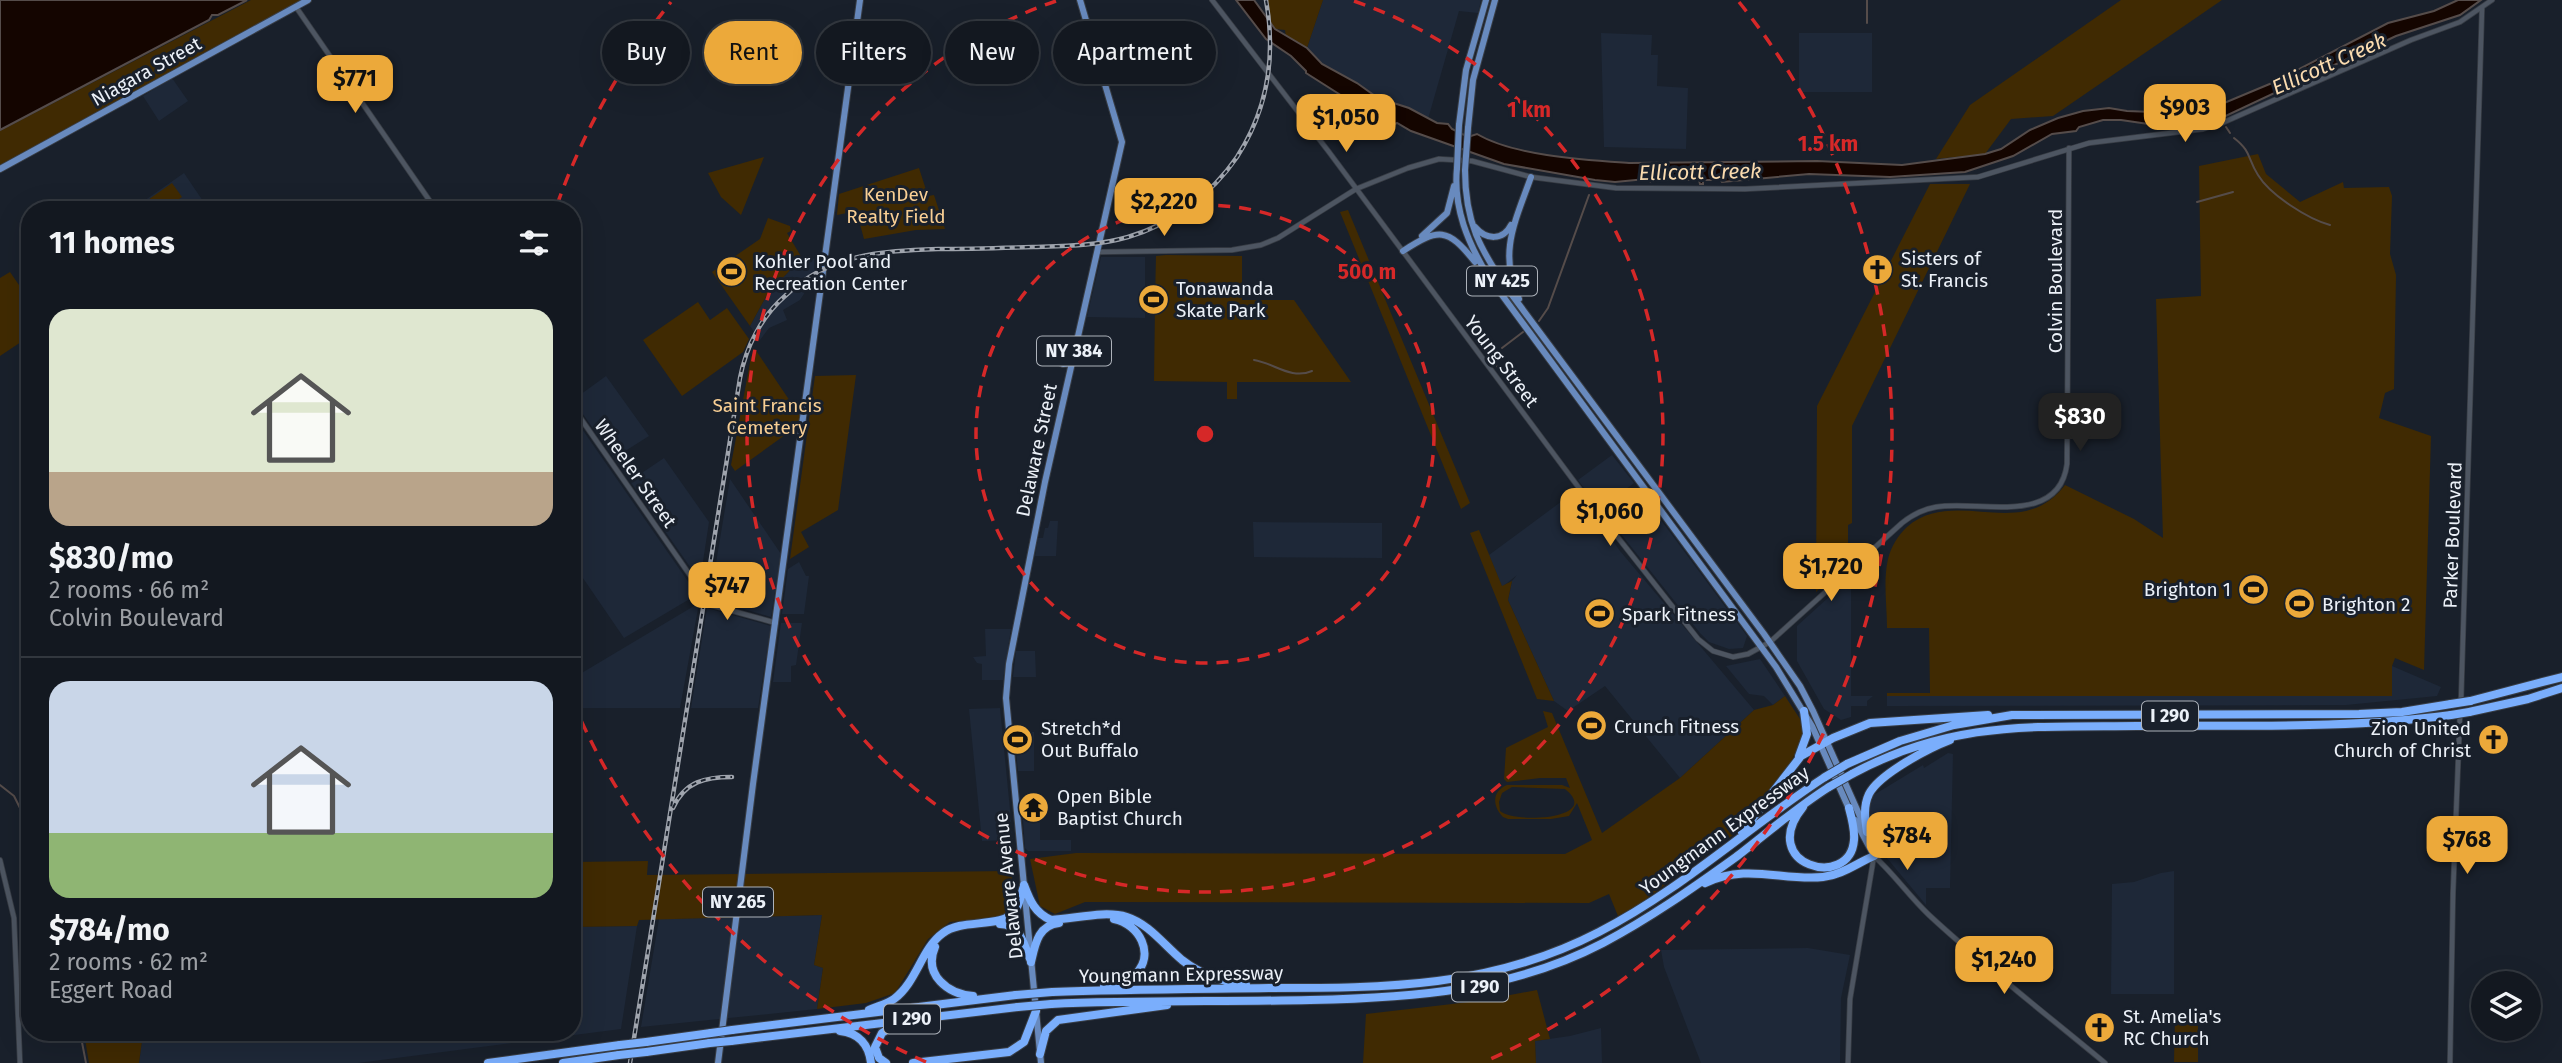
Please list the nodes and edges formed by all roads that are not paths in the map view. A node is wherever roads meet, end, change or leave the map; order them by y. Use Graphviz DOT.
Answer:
graph roads {
  1 [pos="308,0"];
  2 [pos="860,0"];
  3 [pos="1080,0"];
  4 [pos="1212,0"];
  5 [pos="1486,0"];
  6 [pos="1495,0"];
  7 [pos="2492,0"];
  8 [pos="296,6"];
  9 [pos="2482,8"];
  10 [pos="2070,148"];
  11 [pos="0,169"];
  12 [pos="1456,177"];
  13 [pos="1530,177"];
  14 [pos="1356,189"];
  15 [pos="430,201"];
  16 [pos="1471,220"];
  17 [pos="1403,251"];
  18 [pos="1097,252"];
  19 [pos="1488,276"];
  20 [pos="1526,314"];
  21 [pos="1058,361"];
  22 [pos="1071,363"];
  23 [pos="581,419"];
  24 [pos="776,623"];
  25 [pos="1770,642"];
  26 [pos="1762,647"];
  27 [pos="2562,677"];
  28 [pos="2562,688"];
  29 [pos="1006,707"];
  30 [pos="1804,711"];
  31 [pos="2012,715"];
  32 [pos="1970,732"];
  33 [pos="1824,742"];
  34 [pos="1794,763"];
  35 [pos="1812,798"];
  36 [pos="1849,808"];
  37 [pos="1867,832"];
  38 [pos="1727,847"];
  39 [pos="1874,856"];
  40 [pos="0,860"];
  41 [pos="1024,885"];
  42 [pos="1687,891"];
  43 [pos="1031,962"];
  44 [pos="1266,988"];
  45 [pos="1082,991"];
  46 [pos="986,998"];
  47 [pos="1202,1002"];
  48 [pos="1036,1011"];
  49 [pos="853,1015"];
  50 [pos="913,1019"];
  51 [pos="806,1032"];
  52 [pos="872,1048"];
  53 [pos="1041,1059"];
  54 [pos="20,1063"];
  55 [pos="488,1063"];
  56 [pos="563,1063"];
  57 [pos="718,1063"];
  58 [pos="864,1063"];
  59 [pos="873,1063"];
  60 [pos="886,1063"];
  61 [pos="914,1063"];
  62 [pos="1849,1063"];
  63 [pos="2105,1063"];
  64 [pos="2450,1063"];
  1 -- 8 [label="main road, Niagara Street"];
  2 -- 24 [label="main road, NY 265"];
  3 -- 18 [label="main road, Delaware Street / NY 384"];
  4 -- 14 [label="street, Young Street"];
  5 -- 12 [label="main road, NY 425, bridge"];
  6 -- 16 [label="main road, NY 425, bridge"];
  7 -- 9 [label="street"];
  8 -- 11 [label="main road, Niagara Street"];
  8 -- 15 [label="street"];
  9 -- 10 [label="street"];
  9 -- 64 [label="street, Parker Boulevard"];
  10 -- 13 [label="street"];
  10 -- 25 [label="street, Colvin Boulevard"];
  12 -- 17 [label="main road"];
  12 -- 19 [label="main road, NY 425"];
  13 -- 14 [label="street"];
  13 -- 16 [label="main road"];
  13 -- 20 [label="main road"];
  14 -- 17 [label="street, Young Street"];
  14 -- 18 [label="street"];
  16 -- 20 [label="main road, NY 425"];
  17 -- 19 [label="main road"];
  17 -- 26 [label="street, Young Street"];
  18 -- 22 [label="main road, Delaware Street / NY 384"];
  19 -- 26 [label="main road, NY 425"];
  20 -- 25 [label="main road, NY 425"];
  21 -- 22 [label="main road"];
  22 -- 29 [label="main road, Delaware Street / NY 384"];
  23 -- 24 [label="street, Wheeler Street"];
  24 -- 57 [label="main road, NY 265"];
  25 -- 26 [label="street, Young Street"];
  25 -- 33 [label="main road, NY 425"];
  26 -- 30 [label="main road, NY 425"];
  27 -- 31 [label="highway, Youngmann Expressway / I 290, bridge"];
  28 -- 32 [label="highway, Youngmann Expressway / I 290, bridge"];
  29 -- 41 [label="main road, Delaware Avenue / NY 384"];
  30 -- 33 [label="main road, NY 425"];
  30 -- 34 [label="highway"];
  31 -- 33 [label="highway"];
  31 -- 38 [label="highway, Youngmann Expressway / I 290, bridge"];
  32 -- 35 [label="highway, Youngmann Expressway / I 290, bridge"];
  32 -- 37 [label="highway"];
  33 -- 34 [label="highway"];
  33 -- 36 [label="main road, NY 425"];
  33 -- 37 [label="main road, NY 425"];
  34 -- 38 [label="highway"];
  35 -- 36 [label="highway"];
  35 -- 42 [label="highway, Youngmann Expressway / I 290"];
  36 -- 39 [label="main road"];
  37 -- 39 [label="main road, NY 425"];
  38 -- 44 [label="highway, Youngmann Expressway / I 290"];
  39 -- 42 [label="highway"];
  39 -- 62 [label="street"];
  39 -- 63 [label="street"];
  40 -- 54 [label="street"];
  41 -- 43 [label="main road, Delaware Avenue / NY 384"];
  41 -- 44 [label="highway"];
  41 -- 49 [label="highway"];
  42 -- 47 [label="highway, Youngmann Expressway / I 290"];
  43 -- 45 [label="highway"];
  43 -- 46 [label="highway"];
  43 -- 48 [label="main road, Delaware Avenue / NY 384"];
  44 -- 45 [label="highway, Youngmann Expressway / I 290"];
  45 -- 46 [label="highway, Youngmann Expressway / I 290, bridge"];
  46 -- 49 [label="highway, Youngmann Expressway / I 290"];
  47 -- 50 [label="highway, Youngmann Expressway / I 290, bridge"];
  47 -- 53 [label="highway"];
  48 -- 53 [label="main road, Delaware Avenue / NY 384"];
  48 -- 61 [label="highway"];
  49 -- 55 [label="highway, Youngmann Expressway / I 290, bridge"];
  50 -- 51 [label="highway, Youngmann Expressway / I 290"];
  50 -- 52 [label="highway"];
  51 -- 52 [label="highway"];
  51 -- 56 [label="highway, Youngmann Expressway / I 290, bridge"];
  52 -- 58 [label="highway"];
  52 -- 59 [label="highway"];
  52 -- 60 [label="highway"];
}
